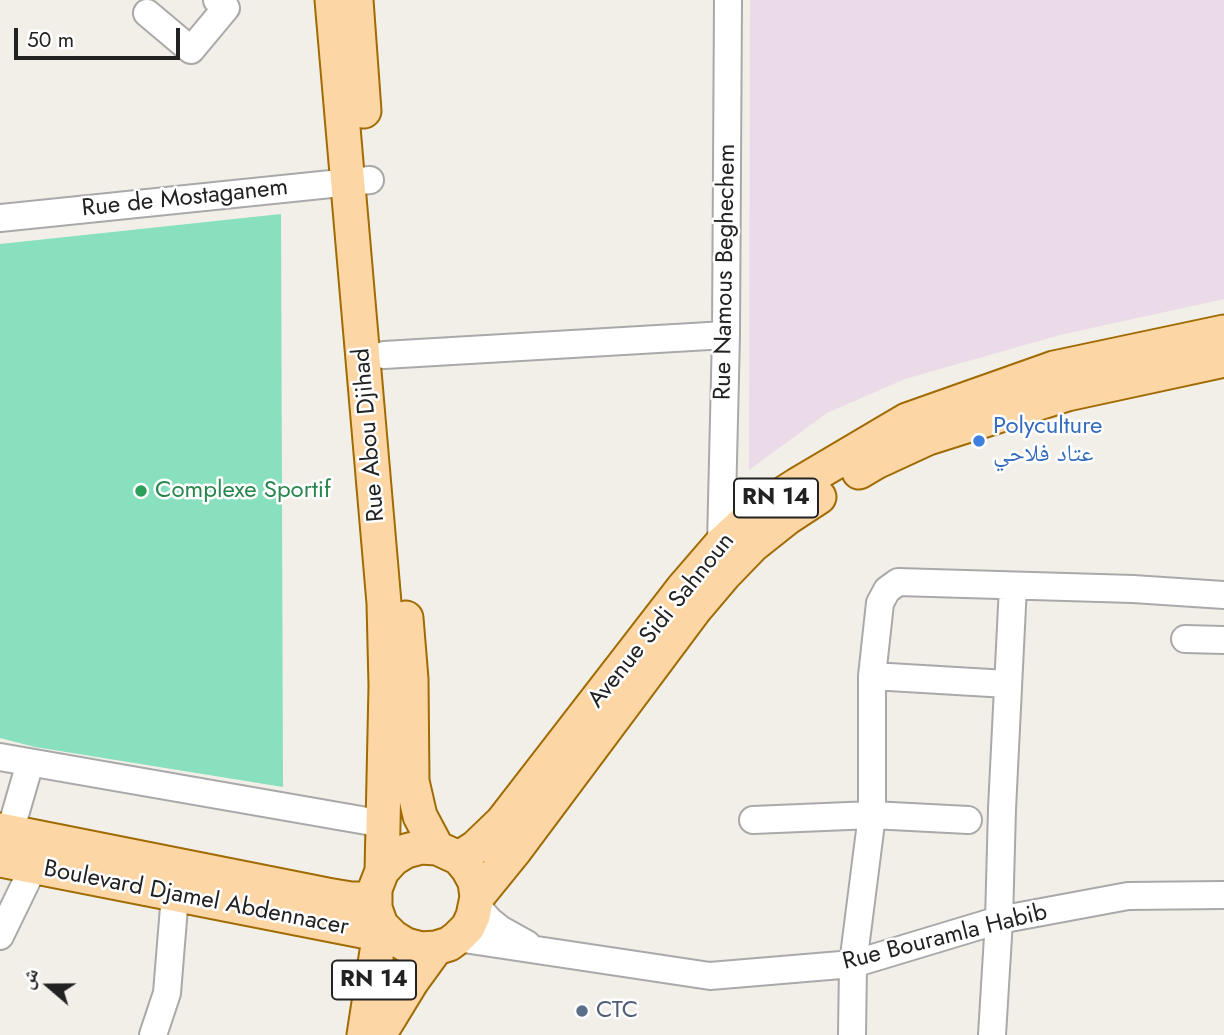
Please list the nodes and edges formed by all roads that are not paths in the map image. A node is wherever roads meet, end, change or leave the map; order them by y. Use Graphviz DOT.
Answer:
graph roads {
  1 [pos="217,0"];
  2 [pos="331,0"];
  3 [pos="356,0"];
  4 [pos="728,0"];
  5 [pos="147,12"];
  6 [pos="359,181"];
  7 [pos="0,218"];
  8 [pos="1224,332"];
  9 [pos="726,335"];
  10 [pos="384,355"];
  11 [pos="1224,360"];
  12 [pos="721,544"];
  13 [pos="1013,586"];
  14 [pos="1224,595"];
  15 [pos="1185,639"];
  16 [pos="1224,640"];
  17 [pos="872,676"];
  18 [pos="1007,684"];
  19 [pos="0,757"];
  20 [pos="30,763"];
  21 [pos="872,815"];
  22 [pos="753,820"];
  23 [pos="968,820"];
  24 [pos="384,824"];
  25 [pos="3,841"];
  26 [pos="448,853"];
  27 [pos="34,866"];
  28 [pos="175,895"];
  29 [pos="1224,895"];
  30 [pos="477,901"];
  31 [pos="382,913"];
  32 [pos="999,920"];
  33 [pos="0,936"];
  34 [pos="447,943"];
  35 [pos="541,951"];
  36 [pos="853,964"];
  37 [pos="153,1035"];
  38 [pos="364,1035"];
  39 [pos="379,1035"];
  40 [pos="852,1035"];
  41 [pos="992,1035"];
  1 -- 5 [label="street"];
  2 -- 6 [label="main road, Rue Abou Djihad"];
  3 -- 6 [label="main road, Rue Abou Djihad"];
  4 -- 9 [label="street, Rue Namous Beghechem"];
  6 -- 7 [label="street, Rue de Mostaganem"];
  6 -- 10 [label="main road, Rue Abou Djihad"];
  6 -- 24 [label="main road, Rue Abou Djihad"];
  8 -- 12 [label="main road, Avenue Sidi Sahnoun / RN 14"];
  9 -- 10 [label="street"];
  9 -- 12 [label="street, Rue Namous Beghechem"];
  10 -- 26 [label="main road, Rue Abou Djihad"];
  11 -- 30 [label="main road, Avenue Sidi Sahnoun / RN 14"];
  12 -- 26 [label="main road, Avenue Sidi Sahnoun / RN 14"];
  13 -- 14 [label="street"];
  13 -- 17 [label="street"];
  13 -- 18 [label="street"];
  15 -- 16 [label="street"];
  17 -- 18 [label="street"];
  17 -- 21 [label="street"];
  18 -- 32 [label="street"];
  19 -- 20 [label="street"];
  20 -- 24 [label="street"];
  20 -- 25 [label="street"];
  21 -- 22 [label="street"];
  21 -- 23 [label="street"];
  21 -- 36 [label="street"];
  24 -- 31 [label="main road, Rue Abou Djihad"];
  25 -- 27 [label="main road, Boulevard Djamel Abdennacer"];
  25 -- 31 [label="main road, Boulevard Djamel Abdennacer"];
  26 -- 30 [label="main road"];
  26 -- 31 [label="main road"];
  27 -- 28 [label="main road, Boulevard Djamel Abdennacer"];
  27 -- 33 [label="street"];
  28 -- 31 [label="main road, Boulevard Djamel Abdennacer"];
  28 -- 37 [label="street"];
  29 -- 32 [label="street, Rue Bouramla Habib"];
  30 -- 34 [label="main road"];
  30 -- 35 [label="street"];
  31 -- 34 [label="main road"];
  31 -- 38 [label="main road, RN 14"];
  32 -- 36 [label="street, Rue Bouramla Habib"];
  32 -- 41 [label="street"];
  34 -- 35 [label="street, Rue Bouramla Habib"];
  34 -- 39 [label="main road, RN 14"];
  35 -- 36 [label="street, Rue Bouramla Habib"];
  36 -- 40 [label="street"];
}
